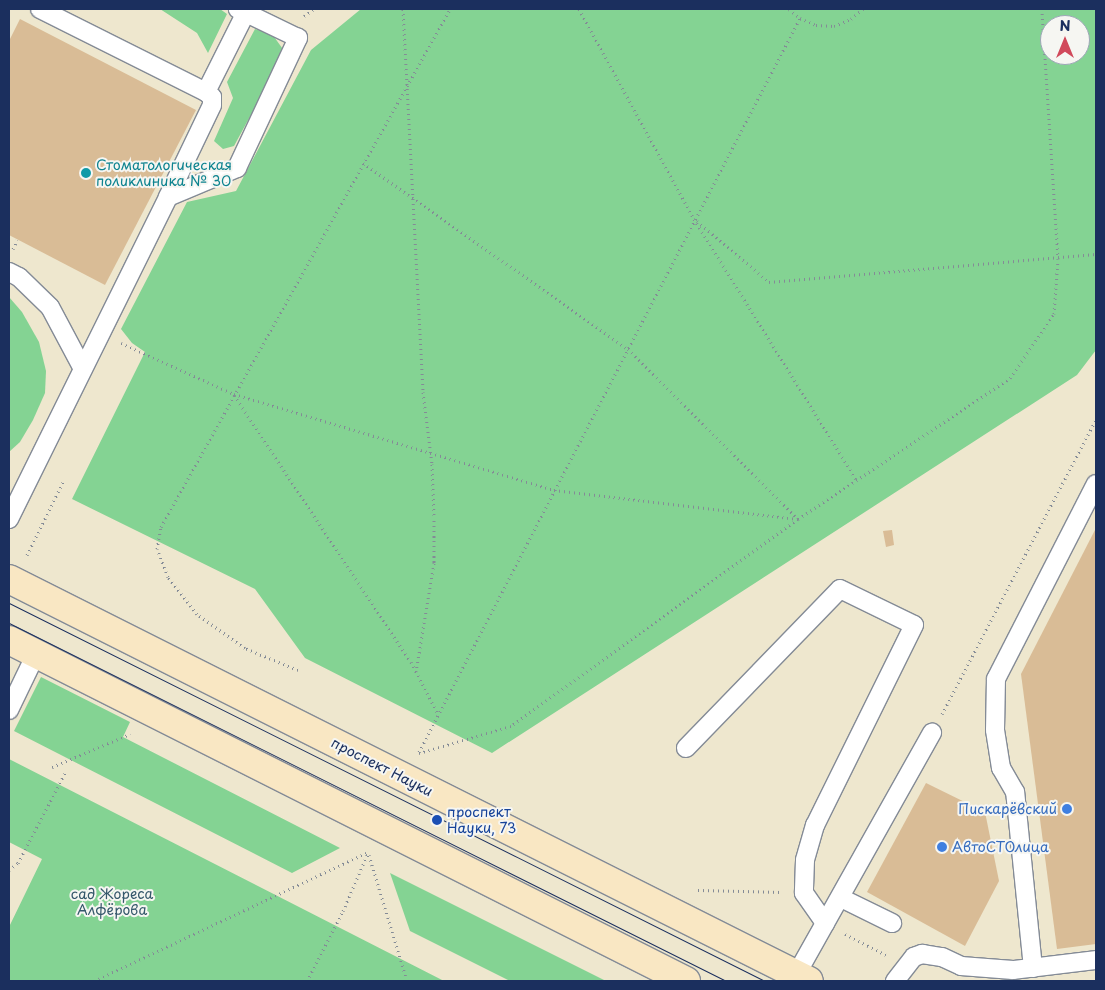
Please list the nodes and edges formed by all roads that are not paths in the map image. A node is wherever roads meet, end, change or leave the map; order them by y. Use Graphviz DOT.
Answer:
graph roads {
  1 [pos="40,9"];
  2 [pos="242,11"];
  3 [pos="206,92"];
  4 [pos="168,196"];
  5 [pos="9,272"];
  6 [pos="83,369"];
  7 [pos="1096,484"];
  8 [pos="9,519"];
  9 [pos="9,579"];
  10 [pos="9,640"];
  11 [pos="36,654"];
  12 [pos="9,710"];
  13 [pos="932,733"];
  14 [pos="686,748"];
  15 [pos="841,898"];
  16 [pos="825,923"];
  17 [pos="892,923"];
  18 [pos="1096,960"];
  19 [pos="1032,968"];
  20 [pos="802,978"];
  21 [pos="686,981"];
  22 [pos="895,981"];
  1 -- 3 [label="lane"];
  2 -- 3 [label="lane"];
  2 -- 4 [label="lane"];
  3 -- 4 [label="lane"];
  4 -- 6 [label="lane"];
  5 -- 6 [label="lane"];
  6 -- 8 [label="lane"];
  7 -- 19 [label="lane"];
  9 -- 20 [label="main road, проспект Науки"];
  10 -- 11 [label="main road"];
  11 -- 12 [label="lane"];
  11 -- 21 [label="main road"];
  13 -- 15 [label="lane"];
  14 -- 16 [label="lane"];
  15 -- 16 [label="lane"];
  15 -- 17 [label="lane"];
  16 -- 20 [label="lane"];
  18 -- 19 [label="lane"];
  19 -- 22 [label="lane"];
}
